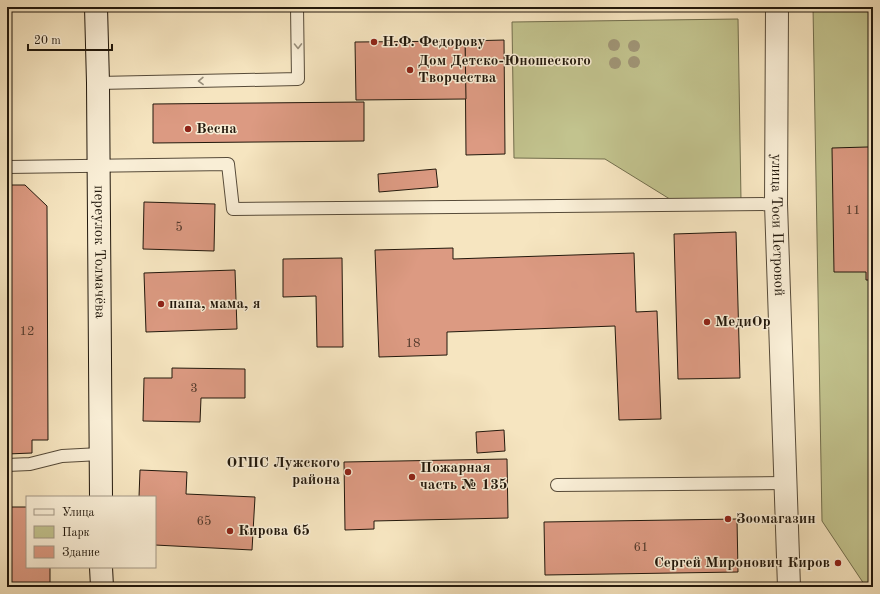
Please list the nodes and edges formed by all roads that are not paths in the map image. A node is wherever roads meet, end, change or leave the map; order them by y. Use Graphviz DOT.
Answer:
graph roads {
  1 [pos="96,7"];
  2 [pos="297,7"];
  3 [pos="777,7"];
  4 [pos="98,83"];
  5 [pos="98,165"];
  6 [pos="7,167"];
  7 [pos="776,204"];
  8 [pos="100,454"];
  9 [pos="7,465"];
  10 [pos="786,483"];
  11 [pos="557,485"];
  12 [pos="101,496"];
  13 [pos="101,568"];
  14 [pos="102,587"];
  15 [pos="790,587"];
  1 -- 4 [label="street, переулок Толмачёва"];
  2 -- 4 [label="lane, one-way"];
  3 -- 7 [label="street, улица Тоси Петровой"];
  4 -- 5 [label="street, переулок Толмачёва"];
  5 -- 6 [label="lane"];
  5 -- 7 [label="lane"];
  5 -- 8 [label="street, переулок Толмачёва"];
  7 -- 10 [label="street, улица Тоси Петровой"];
  8 -- 9 [label="lane"];
  8 -- 12 [label="street, переулок Толмачёва"];
  10 -- 11 [label="lane"];
  10 -- 15 [label="street, улица Тоси Петровой"];
  13 -- 14 [label="street"];
}
